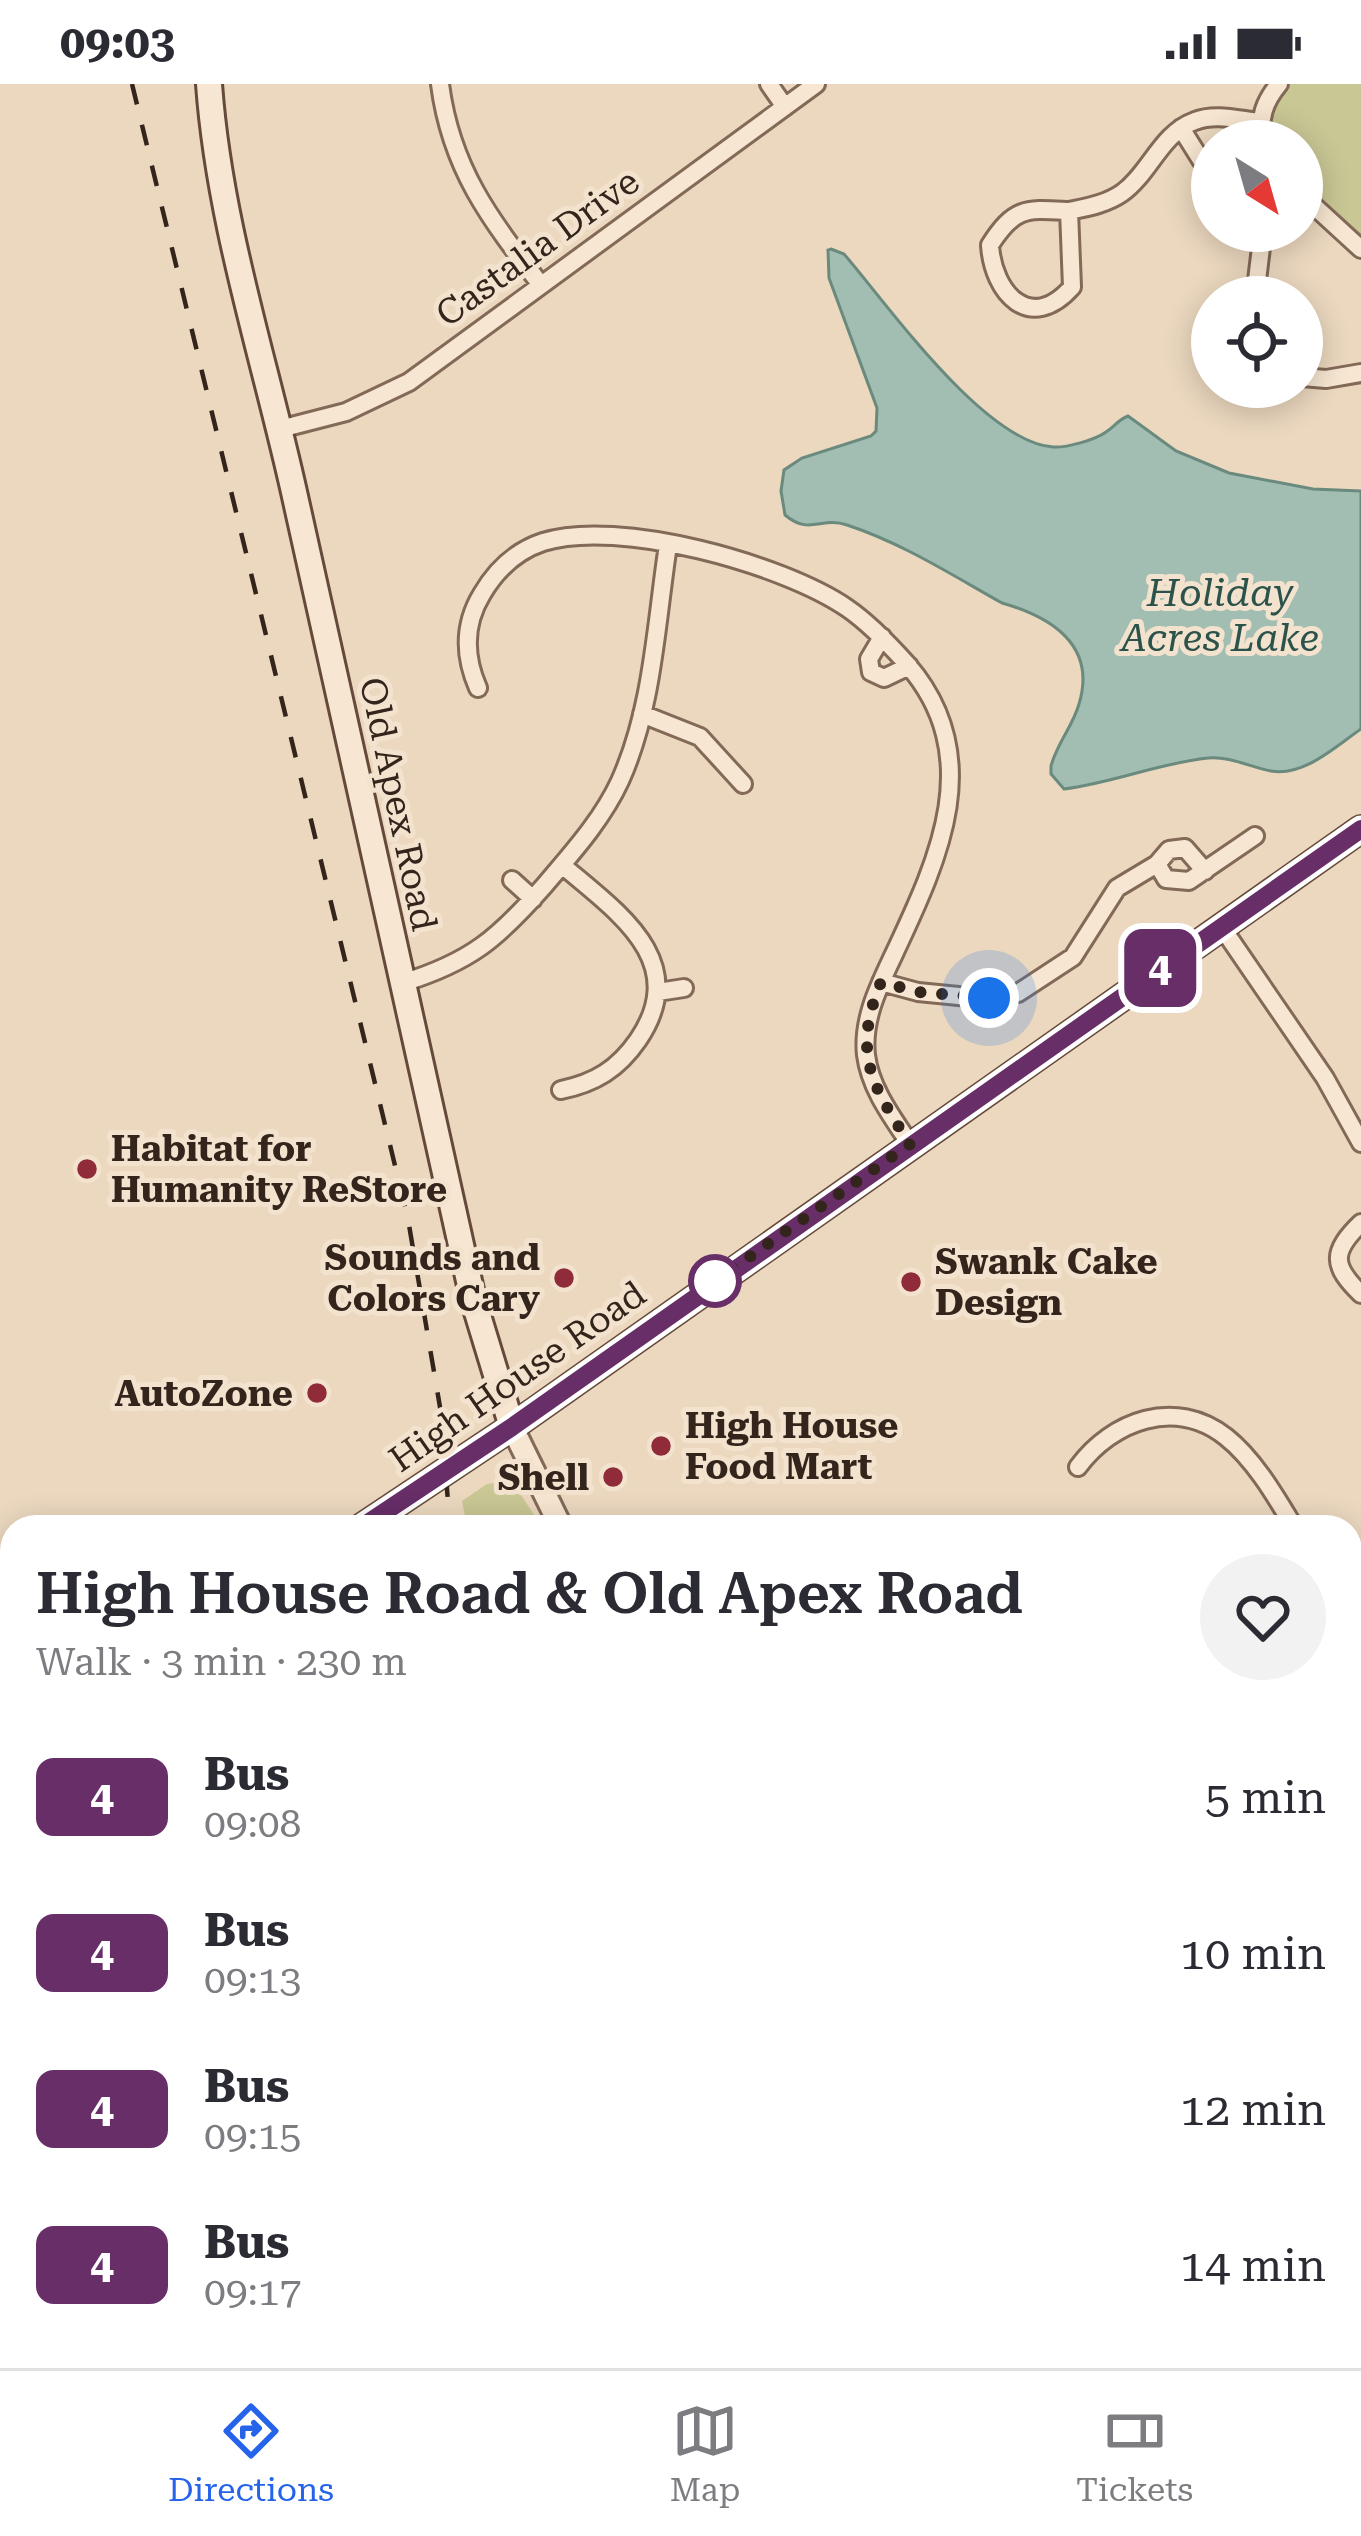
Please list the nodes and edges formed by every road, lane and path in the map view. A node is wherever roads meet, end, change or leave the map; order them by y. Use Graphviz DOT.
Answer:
graph roads {
  1 [pos="208,84"];
  2 [pos="440,84"];
  3 [pos="769,84"];
  4 [pos="816,84"];
  5 [pos="1279,84"];
  6 [pos="785,107"];
  7 [pos="1263,120"];
  8 [pos="1191,125"];
  9 [pos="1181,128"];
  10 [pos="1191,144"];
  11 [pos="1070,211"];
  12 [pos="1323,214"];
  13 [pos="1361,249"];
  14 [pos="541,285"];
  15 [pos="1361,374"];
  16 [pos="1323,379"];
  17 [pos="280,429"];
  18 [pos="668,545"];
  19 [pos="882,637"];
  20 [pos="909,666"];
  21 [pos="478,688"];
  22 [pos="642,713"];
  23 [pos="743,784"];
  24 [pos="1361,829"];
  25 [pos="1255,836"];
  26 [pos="1157,864"];
  27 [pos="562,865"];
  28 [pos="1204,871"];
  29 [pos="512,880"];
  30 [pos="532,899"];
  31 [pos="1221,926"];
  32 [pos="881,982"];
  33 [pos="402,983"];
  34 [pos="684,988"];
  35 [pos="658,992"];
  36 [pos="561,1090"];
  37 [pos="1361,1143"];
  38 [pos="910,1144"];
  39 [pos="1361,1223"];
  40 [pos="1361,1294"];
  41 [pos="512,1427"];
  42 [pos="1078,1467"];
  43 [pos="380,1515"];
  44 [pos="555,1515"];
  45 [pos="1286,1515"];
  1 -- 17 [label="main road, Old Apex Road"];
  2 -- 14 [label="street"];
  3 -- 6 [label="street"];
  4 -- 6 [label="street, Castalia Drive"];
  5 -- 7 [label="street"];
  6 -- 14 [label="street, Castalia Drive"];
  8 -- 9 [label="street"];
  9 -- 10 [label="street"];
  9 -- 11 [label="street"];
  11 -- 11 [label="street"];
  12 -- 13 [label="street"];
  14 -- 17 [label="street, Castalia Drive"];
  15 -- 16 [label="street"];
  17 -- 33 [label="main road, Old Apex Road"];
  18 -- 19 [label="street"];
  18 -- 21 [label="street"];
  18 -- 22 [label="street"];
  19 -- 20 [label="street"];
  19 -- 20 [label="street"];
  20 -- 32 [label="street"];
  22 -- 23 [label="street"];
  22 -- 27 [label="street"];
  24 -- 31 [label="main road, High House Road"];
  25 -- 28 [label="street"];
  26 -- 28 [label="street"];
  26 -- 28 [label="street"];
  26 -- 32 [label="street"];
  27 -- 30 [label="street"];
  27 -- 35 [label="street"];
  29 -- 30 [label="street"];
  30 -- 33 [label="street"];
  31 -- 37 [label="street"];
  31 -- 38 [label="main road, High House Road"];
  32 -- 38 [label="street"];
  33 -- 41 [label="main road, Old Apex Road"];
  34 -- 35 [label="street"];
  35 -- 36 [label="street"];
  38 -- 41 [label="main road, High House Road"];
  39 -- 40 [label="street"];
  41 -- 43 [label="main road, High House Road"];
  41 -- 44 [label="street, Old Apex Road"];
  42 -- 45 [label="street"];
}
